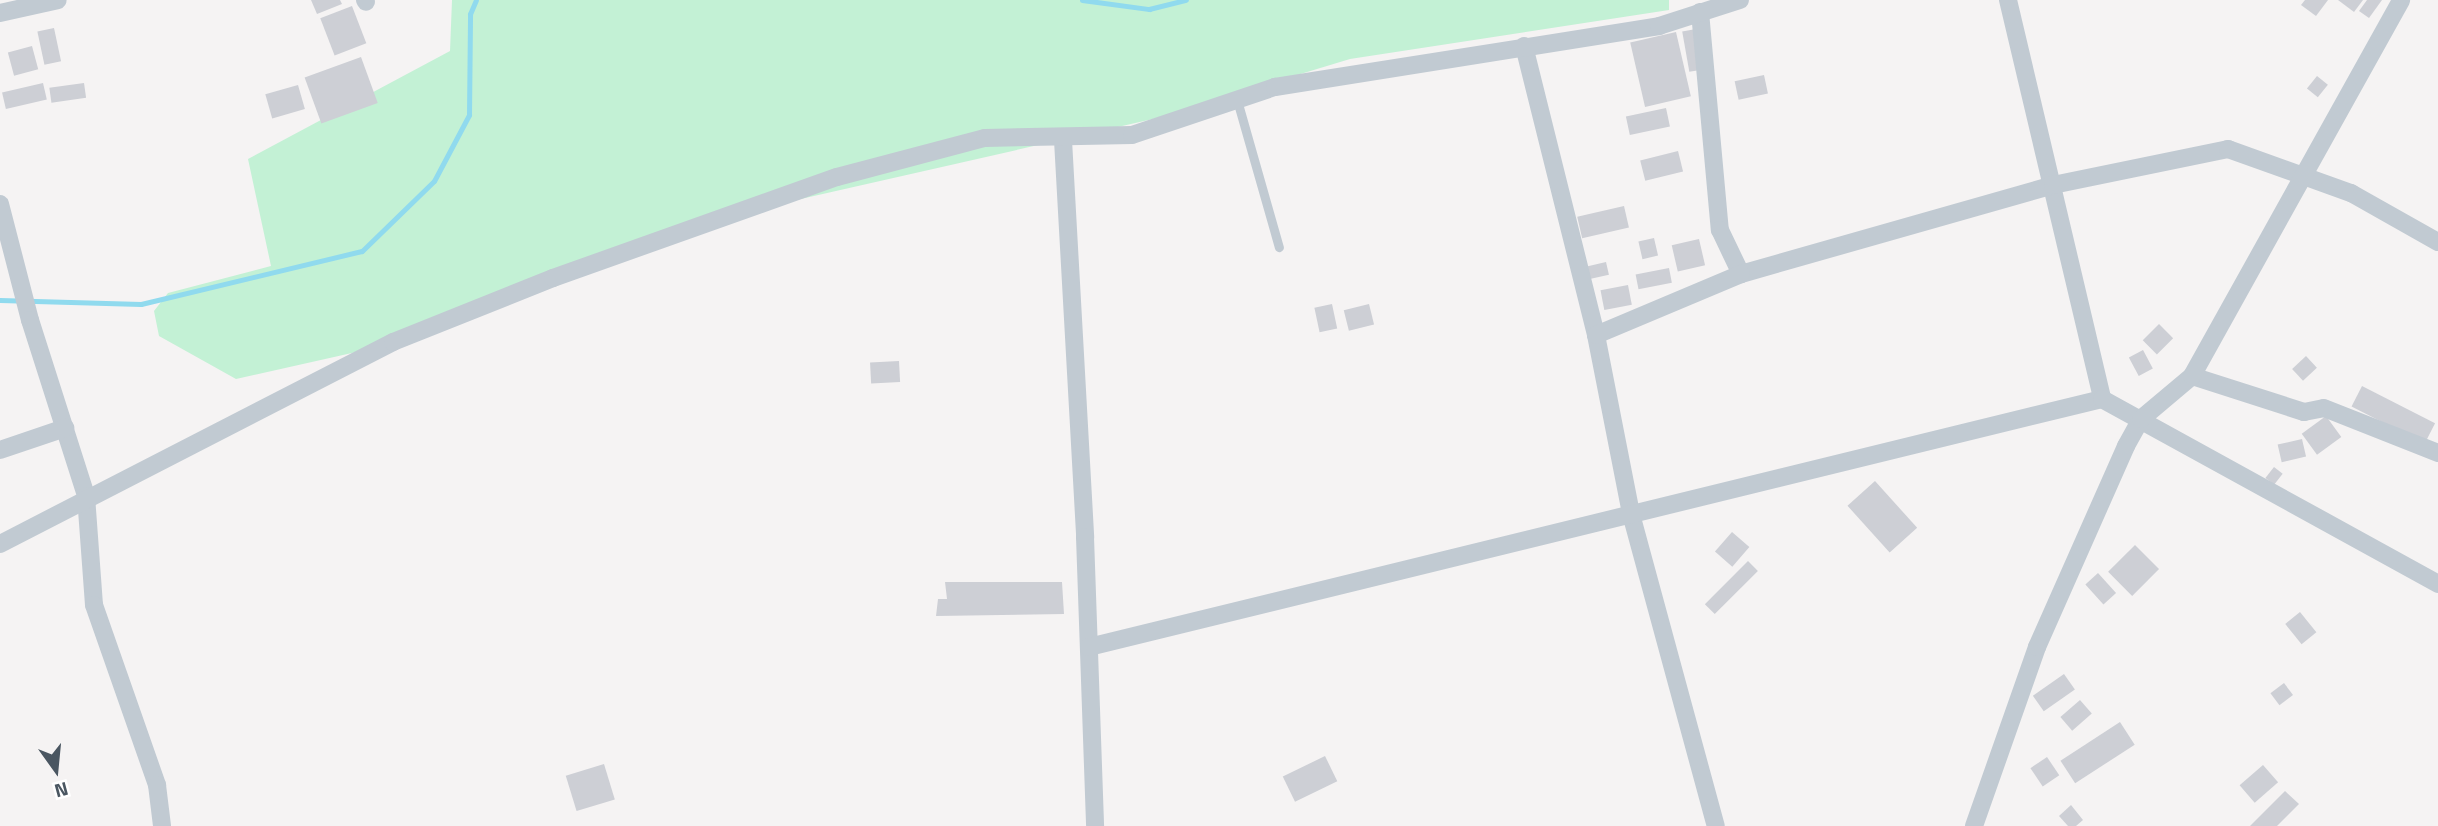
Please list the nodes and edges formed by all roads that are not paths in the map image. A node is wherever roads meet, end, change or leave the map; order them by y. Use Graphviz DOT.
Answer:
graph roads {
  1 [pos="58,0"];
  2 [pos="1740,0"];
  3 [pos="2008,0"];
  4 [pos="2401,0"];
  5 [pos="1700,12"];
  6 [pos="0,13"];
  7 [pos="1524,46"];
  8 [pos="1237,100"];
  9 [pos="1063,140"];
  10 [pos="2305,174"];
  11 [pos="2053,185"];
  12 [pos="0,204"];
  13 [pos="2438,242"];
  14 [pos="1279,247"];
  15 [pos="1741,274"];
  16 [pos="1596,335"];
  17 [pos="2192,376"];
  18 [pos="2102,399"];
  19 [pos="2141,419"];
  20 [pos="65,428"];
  21 [pos="0,450"];
  22 [pos="2438,453"];
  23 [pos="86,496"];
  24 [pos="1631,514"];
  25 [pos="0,544"];
  26 [pos="2438,583"];
  27 [pos="1089,648"];
  28 [pos="162,826"];
  29 [pos="1095,826"];
  30 [pos="1716,826"];
  31 [pos="1974,826"];
  1 -- 6 [label="street"];
  2 -- 5 [label="street"];
  3 -- 11 [label="street"];
  4 -- 10 [label="street"];
  5 -- 7 [label="street"];
  5 -- 15 [label="street"];
  7 -- 8 [label="street"];
  7 -- 16 [label="street"];
  8 -- 9 [label="street"];
  8 -- 14 [label="lane"];
  9 -- 23 [label="street"];
  9 -- 27 [label="street"];
  10 -- 11 [label="street"];
  10 -- 13 [label="street"];
  10 -- 17 [label="street"];
  11 -- 15 [label="street"];
  11 -- 18 [label="street"];
  12 -- 20 [label="street"];
  15 -- 16 [label="street"];
  16 -- 24 [label="street"];
  17 -- 19 [label="street"];
  17 -- 22 [label="street"];
  18 -- 19 [label="street"];
  18 -- 24 [label="street"];
  19 -- 26 [label="street"];
  19 -- 31 [label="street"];
  20 -- 21 [label="street"];
  20 -- 23 [label="street"];
  23 -- 25 [label="street"];
  23 -- 28 [label="street"];
  24 -- 27 [label="street"];
  24 -- 30 [label="street"];
  27 -- 29 [label="street"];
}
